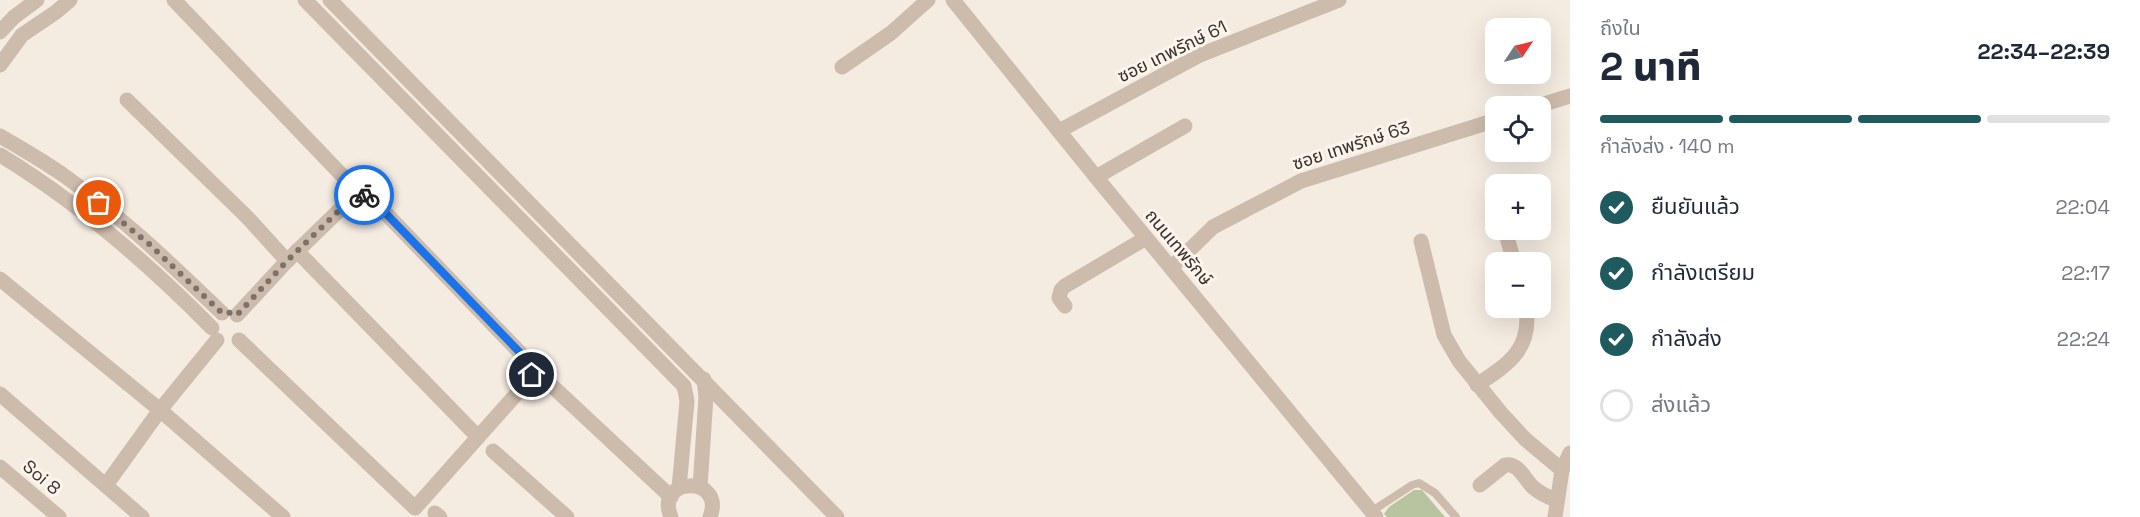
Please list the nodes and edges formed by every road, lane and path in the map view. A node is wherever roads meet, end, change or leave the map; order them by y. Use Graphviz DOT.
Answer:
graph roads {
  1 [pos="37,0"];
  2 [pos="70,0"];
  3 [pos="174,0"];
  4 [pos="305,0"];
  5 [pos="330,0"];
  6 [pos="928,0"];
  7 [pos="953,0"];
  8 [pos="1339,0"];
  9 [pos="0,32"];
  10 [pos="0,65"];
  11 [pos="842,67"];
  12 [pos="406,78"];
  13 [pos="393,91"];
  14 [pos="1570,96"];
  15 [pos="127,100"];
  16 [pos="1551,102"];
  17 [pos="1485,123"];
  18 [pos="1185,126"];
  19 [pos="1059,131"];
  20 [pos="0,136"];
  21 [pos="0,154"];
  22 [pos="1096,177"];
  23 [pos="358,192"];
  24 [pos="1146,238"];
  25 [pos="1421,241"];
  26 [pos="292,256"];
  27 [pos="1171,268"];
  28 [pos="0,279"];
  29 [pos="1065,306"];
  30 [pos="230,314"];
  31 [pos="1527,318"];
  32 [pos="215,334"];
  33 [pos="239,340"];
  34 [pos="704,379"];
  35 [pos="551,385"];
  36 [pos="1477,385"];
  37 [pos="684,386"];
  38 [pos="0,394"];
  39 [pos="160,410"];
  40 [pos="478,437"];
  41 [pos="493,452"];
  42 [pos="1570,453"];
  43 [pos="0,467"];
  44 [pos="1562,470"];
  45 [pos="106,485"];
  46 [pos="1480,485"];
  47 [pos="700,487"];
  48 [pos="1556,500"];
  49 [pos="670,506"];
  50 [pos="411,512"];
  51 [pos="1374,514"];
  52 [pos="712,516"];
  53 [pos="59,517"];
  54 [pos="142,517"];
  55 [pos="283,517"];
  56 [pos="567,517"];
  57 [pos="837,517"];
  58 [pos="1456,517"];
  59 [pos="1555,517"];
  1 -- 9 [label="street"];
  2 -- 10 [label="street"];
  3 -- 23 [label="street"];
  4 -- 13 [label="street"];
  5 -- 12 [label="street"];
  6 -- 11 [label="street"];
  7 -- 19 [label="street, ถนนเทพรักษ์"];
  8 -- 19 [label="street, ซอย เทพรักษ์ 61"];
  12 -- 13 [label="street"];
  12 -- 34 [label="street"];
  13 -- 37 [label="street"];
  14 -- 16 [label="street"];
  15 -- 26 [label="street"];
  17 -- 27 [label="street, ซอย เทพรักษ์ 63"];
  18 -- 22 [label="street"];
  19 -- 22 [label="street, ถนนเทพรักษ์"];
  20 -- 30 [label="street"];
  21 -- 32 [label="street"];
  22 -- 24 [label="street, ถนนเทพรักษ์"];
  23 -- 26 [label="street"];
  23 -- 40 [label="street"];
  24 -- 27 [label="street, ถนนเทพรักษ์"];
  24 -- 29 [label="street"];
  25 -- 36 [label="street"];
  26 -- 30 [label="street"];
  26 -- 40 [label="street"];
  27 -- 51 [label="street, ถนนเทพรักษ์"];
  28 -- 39 [label="street"];
  30 -- 32 [label="street"];
  30 -- 33 [label="street"];
  31 -- 36 [label="street"];
  32 -- 33 [label="street"];
  32 -- 39 [label="street"];
  33 -- 50 [label="street"];
  34 -- 37 [label="street"];
  34 -- 47 [label="street"];
  34 -- 57 [label="street"];
  35 -- 49 [label="street"];
  36 -- 44 [label="street"];
  37 -- 49 [label="street"];
  38 -- 45 [label="street"];
  39 -- 45 [label="street"];
  39 -- 55 [label="street"];
  40 -- 50 [label="street"];
  41 -- 56 [label="street"];
  42 -- 44 [label="street"];
  43 -- 53 [label="street, Soi 8"];
  44 -- 48 [label="street"];
  45 -- 54 [label="street"];
  46 -- 48 [label="street"];
  47 -- 49 [label="street"];
  47 -- 52 [label="street"];
  48 -- 59 [label="street"];
  51 -- 58 [label="lane"];
}
